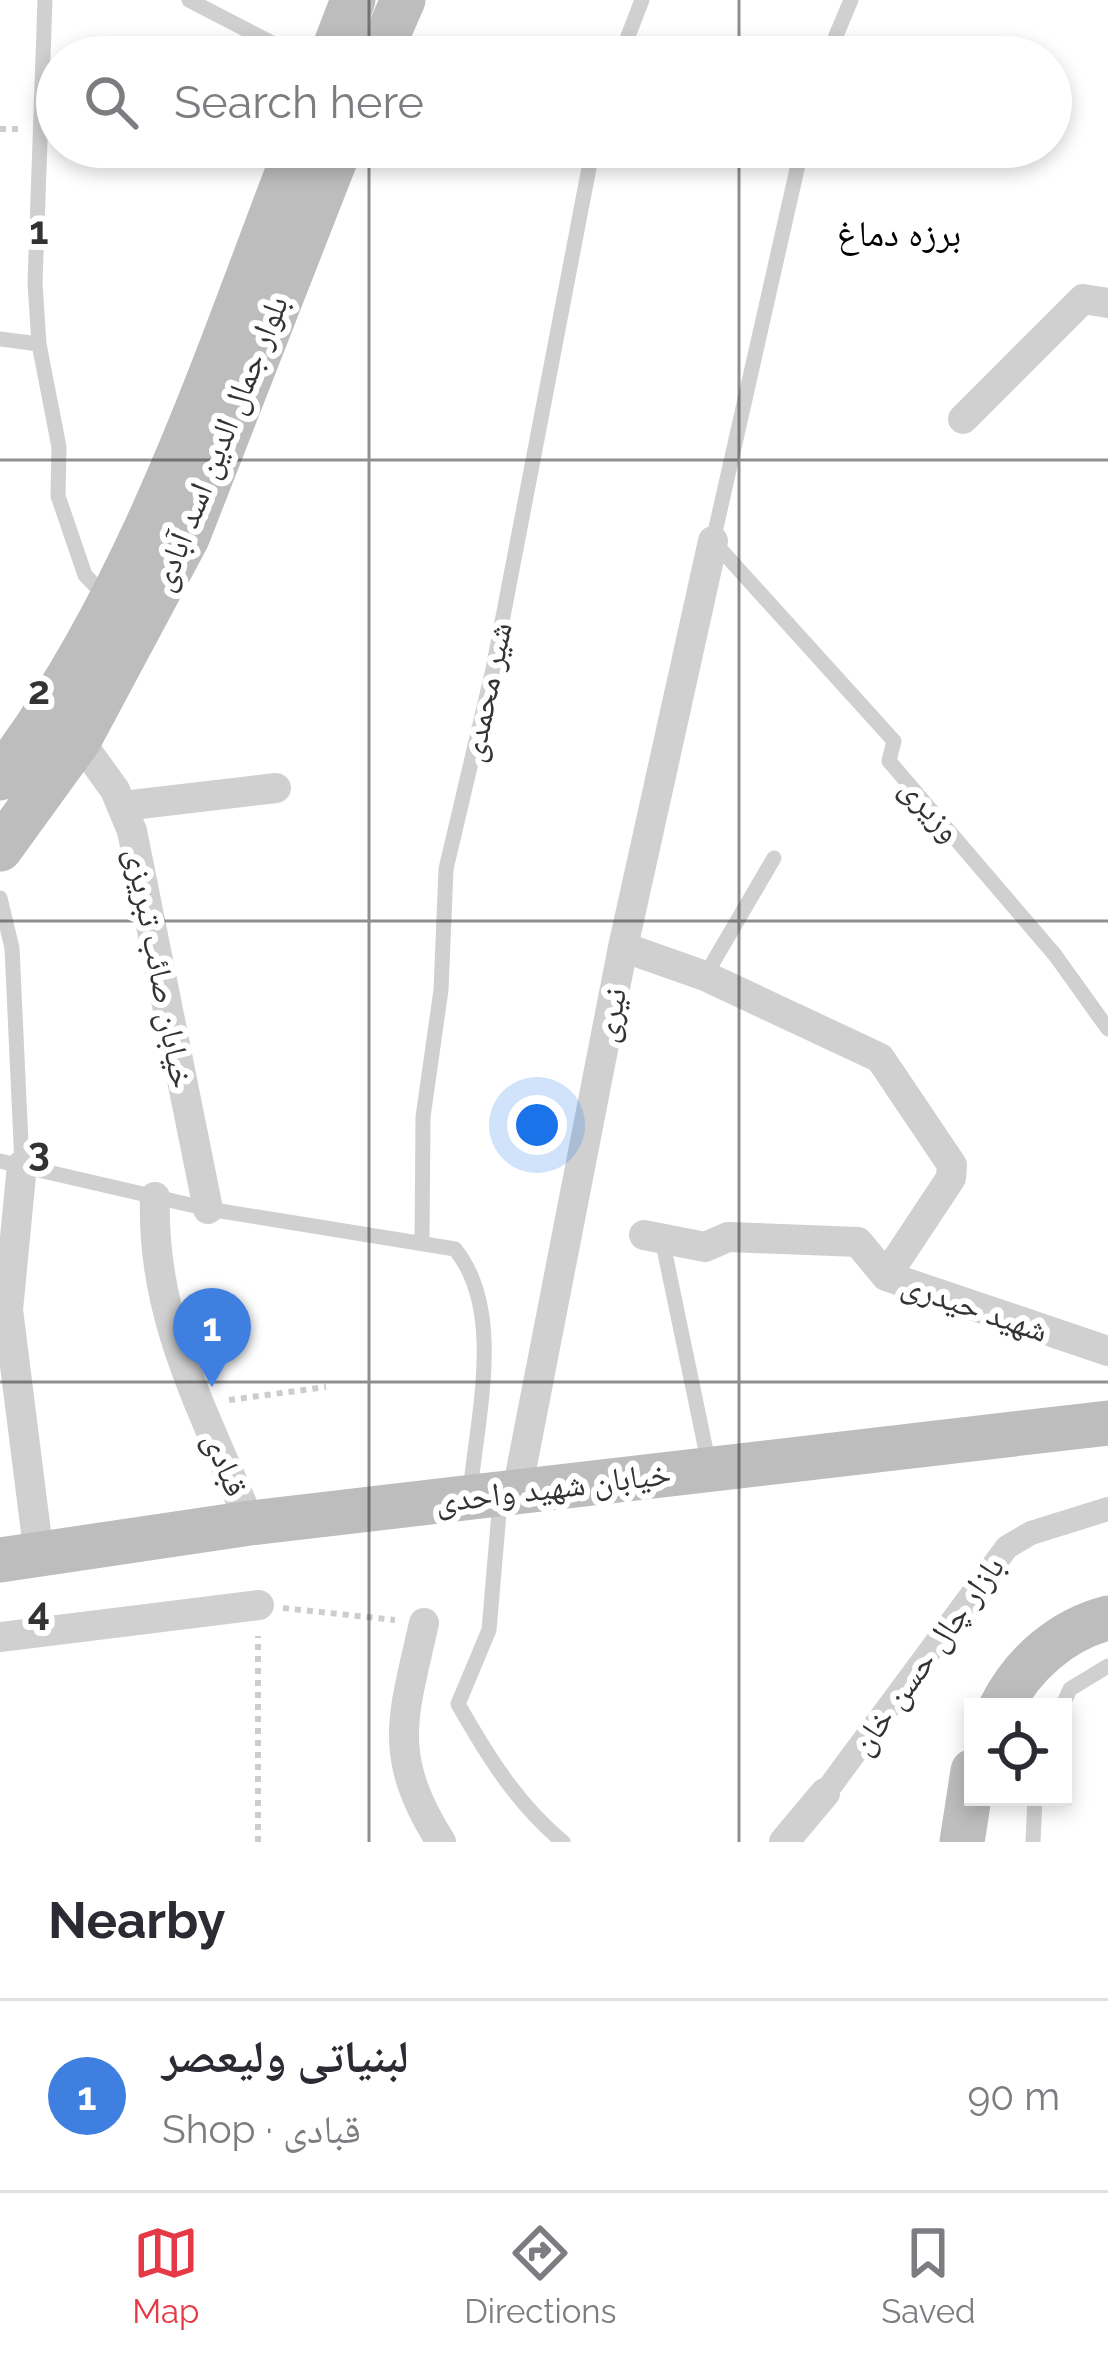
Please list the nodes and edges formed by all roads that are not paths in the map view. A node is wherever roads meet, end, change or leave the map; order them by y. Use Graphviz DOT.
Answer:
graph roads {
  1 [pos="45,0"];
  2 [pos="189,0"];
  3 [pos="353,0"];
  4 [pos="403,0"];
  5 [pos="642,0"];
  6 [pos="851,0"];
  7 [pos="44,36"];
  8 [pos="258,36"];
  9 [pos="340,36"];
  10 [pos="387,36"];
  11 [pos="628,36"];
  12 [pos="836,36"];
  13 [pos="39,168"];
  14 [pos="289,168"];
  15 [pos="332,168"];
  16 [pos="589,168"];
  17 [pos="797,168"];
  18 [pos="1108,303"];
  19 [pos="0,339"];
  20 [pos="39,344"];
  21 [pos="963,419"];
  22 [pos="713,541"];
  23 [pos="128,610"];
  24 [pos="79,740"];
  25 [pos="0,778"];
  26 [pos="276,788"];
  27 [pos="123,806"];
  28 [pos="0,850"];
  29 [pos="774,858"];
  30 [pos="0,898"];
  31 [pos="623,947"];
  32 [pos="705,976"];
  33 [pos="1108,1029"];
  34 [pos="11,1163"];
  35 [pos="154,1197"];
  36 [pos="208,1209"];
  37 [pos="653,1237"];
  38 [pos="422,1240"];
  39 [pos="886,1276"];
  40 [pos="1108,1351"];
  41 [pos="1108,1423"];
  42 [pos="710,1468"];
  43 [pos="496,1494"];
  44 [pos="1108,1509"];
  45 [pos="250,1523"];
  46 [pos="19,1558"];
  47 [pos="259,1605"];
  48 [pos="1108,1618"];
  49 [pos="424,1623"];
  50 [pos="0,1636"];
  51 [pos="1108,1666"];
  52 [pos="1006,1698"];
  53 [pos="1066,1698"];
  54 [pos="825,1793"];
  55 [pos="968,1806"];
  56 [pos="1035,1806"];
  57 [pos="441,1842"];
  58 [pos="563,1842"];
  59 [pos="784,1842"];
  60 [pos="962,1842"];
  61 [pos="1033,1842"];
  1 -- 7 [label="lane"];
  2 -- 8 [label="lane"];
  3 -- 9 [label="main road"];
  4 -- 10 [label="main road"];
  5 -- 11 [label="lane"];
  6 -- 12 [label="lane"];
  13 -- 20 [label="lane"];
  14 -- 23 [label="main road, بلوار جمال الدین اسد آبادی"];
  15 -- 23 [label="main road, بلوار جمال الدین اسد آبادی"];
  16 -- 38 [label="lane, شیر محمدی"];
  17 -- 22 [label="lane"];
  18 -- 21 [label="street"];
  19 -- 20 [label="lane"];
  20 -- 23 [label="lane"];
  22 -- 31 [label="street, نیری"];
  22 -- 33 [label="lane, وزیری"];
  23 -- 24 [label="main road, بلوار جمال الدین اسد آبادی"];
  23 -- 25 [label="main road, بلوار جمال الدین اسد آبادی"];
  24 -- 27 [label="street, خیابان صائب تبریزی"];
  24 -- 28 [label="main road, بلوار جمال الدین اسد آبادی"];
  26 -- 27 [label="street"];
  27 -- 36 [label="street, خیابان صائب تبریزی"];
  29 -- 32 [label="lane"];
  30 -- 34 [label="lane"];
  31 -- 32 [label="street"];
  31 -- 43 [label="street, نیری"];
  32 -- 39 [label="street"];
  34 -- 35 [label="lane"];
  34 -- 46 [label="street"];
  35 -- 36 [label="lane"];
  35 -- 45 [label="street, قبادی"];
  36 -- 38 [label="lane"];
  37 -- 39 [label="street, شهید حیدری"];
  37 -- 42 [label="lane"];
  38 -- 43 [label="lane"];
  39 -- 40 [label="street, شهید حیدری"];
  41 -- 42 [label="main road, خیابان شهید واحدی"];
  42 -- 43 [label="main road, خیابان شهید واحدی"];
  43 -- 45 [label="main road, خیابان شهید واحدی"];
  43 -- 58 [label="lane"];
  44 -- 54 [label="street, بازار چال حسن خان"];
  45 -- 46 [label="main road, خیابان شهید واحدی"];
  47 -- 50 [label="street"];
  48 -- 52 [label="main road"];
  49 -- 57 [label="street"];
  51 -- 53 [label="lane"];
  54 -- 59 [label="street"];
  55 -- 60 [label="main road"];
  56 -- 61 [label="lane"];
}
